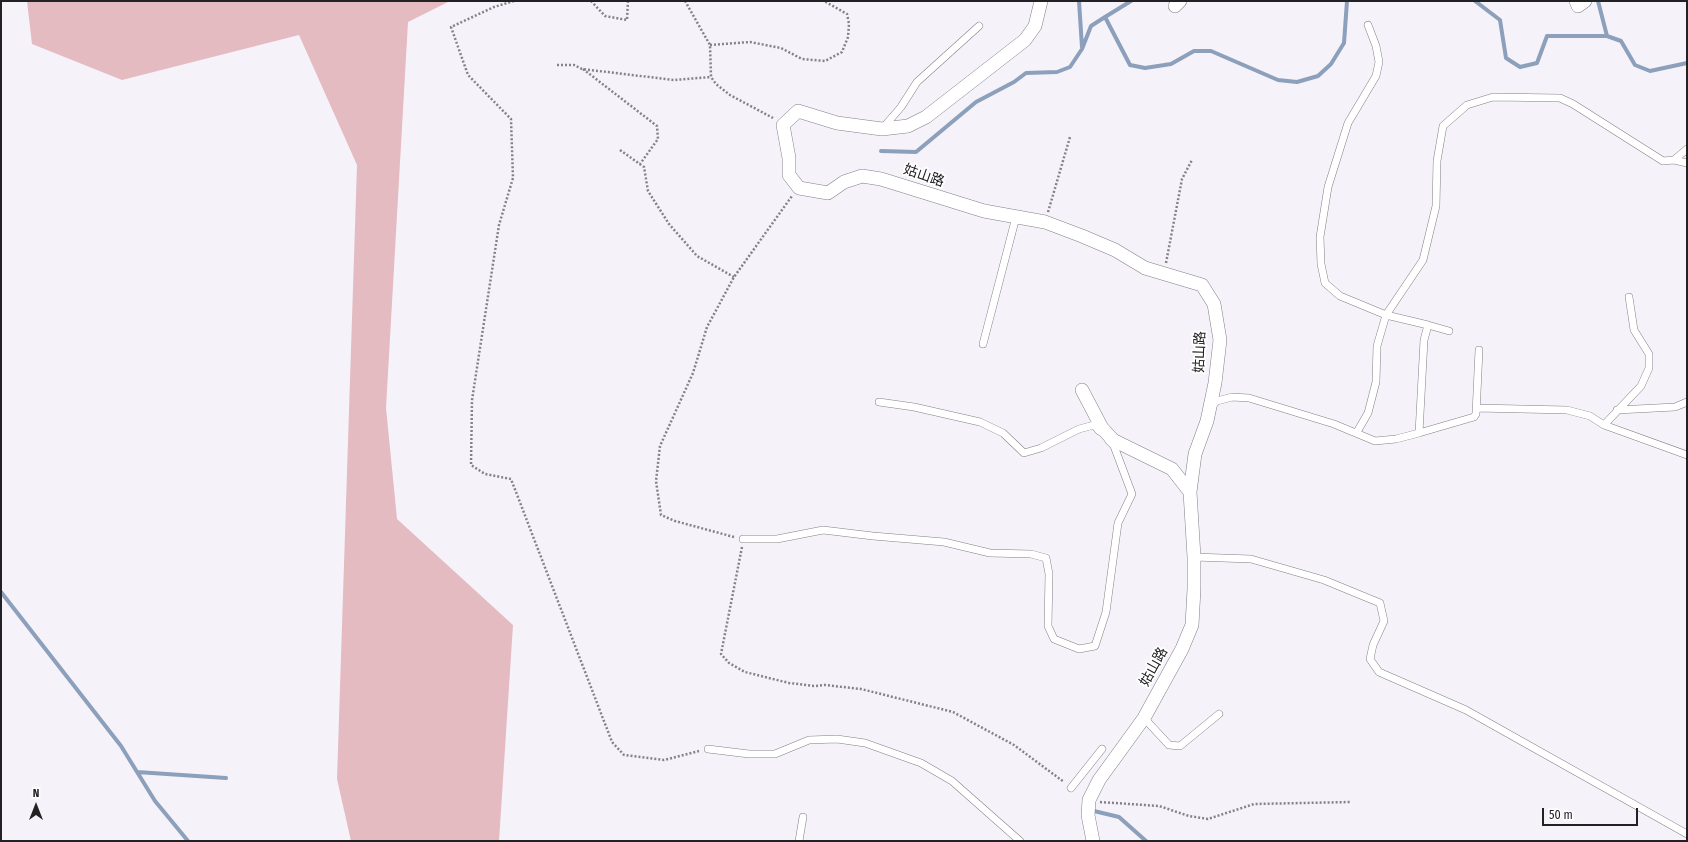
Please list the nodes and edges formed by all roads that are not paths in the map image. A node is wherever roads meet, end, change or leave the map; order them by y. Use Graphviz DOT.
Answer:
graph roads {
  1 [pos="1041,1"];
  2 [pos="1576,1"];
  3 [pos="1585,1"];
  4 [pos="1368,24"];
  5 [pos="979,26"];
  6 [pos="882,129"];
  7 [pos="1687,149"];
  8 [pos="1674,160"];
  9 [pos="1687,163"];
  10 [pos="1016,217"];
  11 [pos="1629,297"];
  12 [pos="1386,315"];
  13 [pos="1428,325"];
  14 [pos="1449,331"];
  15 [pos="983,344"];
  16 [pos="1479,350"];
  17 [pos="1082,390"];
  18 [pos="879,402"];
  19 [pos="1687,402"];
  20 [pos="1476,408"];
  21 [pos="1208,410"];
  22 [pos="1617,410"];
  23 [pos="1604,425"];
  24 [pos="1357,432"];
  25 [pos="1419,432"];
  26 [pos="1687,455"];
  27 [pos="1190,492"];
  28 [pos="743,539"];
  29 [pos="1194,557"];
  30 [pos="1219,714"];
  31 [pos="1144,718"];
  32 [pos="708,749"];
  33 [pos="1102,750"];
  34 [pos="1071,788"];
  35 [pos="803,817"];
  36 [pos="1687,834"];
  37 [pos="799,841"];
  38 [pos="1020,841"];
  39 [pos="1093,841"];
  1 -- 6 [label="street"];
  2 -- 3 [label="street"];
  4 -- 12 [label="lane"];
  5 -- 6 [label="lane"];
  6 -- 10 [label="street, 姑山路"];
  7 -- 8 [label="lane"];
  8 -- 9 [label="lane"];
  8 -- 12 [label="lane"];
  10 -- 15 [label="lane"];
  10 -- 21 [label="street, 姑山路"];
  11 -- 22 [label="lane"];
  12 -- 13 [label="lane"];
  12 -- 24 [label="lane"];
  13 -- 14 [label="lane"];
  13 -- 25 [label="lane"];
  16 -- 20 [label="lane"];
  17 -- 27 [label="street"];
  18 -- 28 [label="lane"];
  19 -- 22 [label="lane"];
  20 -- 23 [label="lane"];
  20 -- 25 [label="lane"];
  21 -- 24 [label="lane"];
  21 -- 27 [label="street, 姑山路"];
  22 -- 23 [label="lane"];
  23 -- 26 [label="lane"];
  24 -- 25 [label="lane"];
  27 -- 29 [label="street, 姑山路"];
  29 -- 31 [label="street, 姑山路"];
  29 -- 36 [label="lane"];
  30 -- 31 [label="lane"];
  31 -- 39 [label="street, 姑山路"];
  32 -- 38 [label="lane"];
  33 -- 34 [label="lane"];
  35 -- 37 [label="lane"];
}
